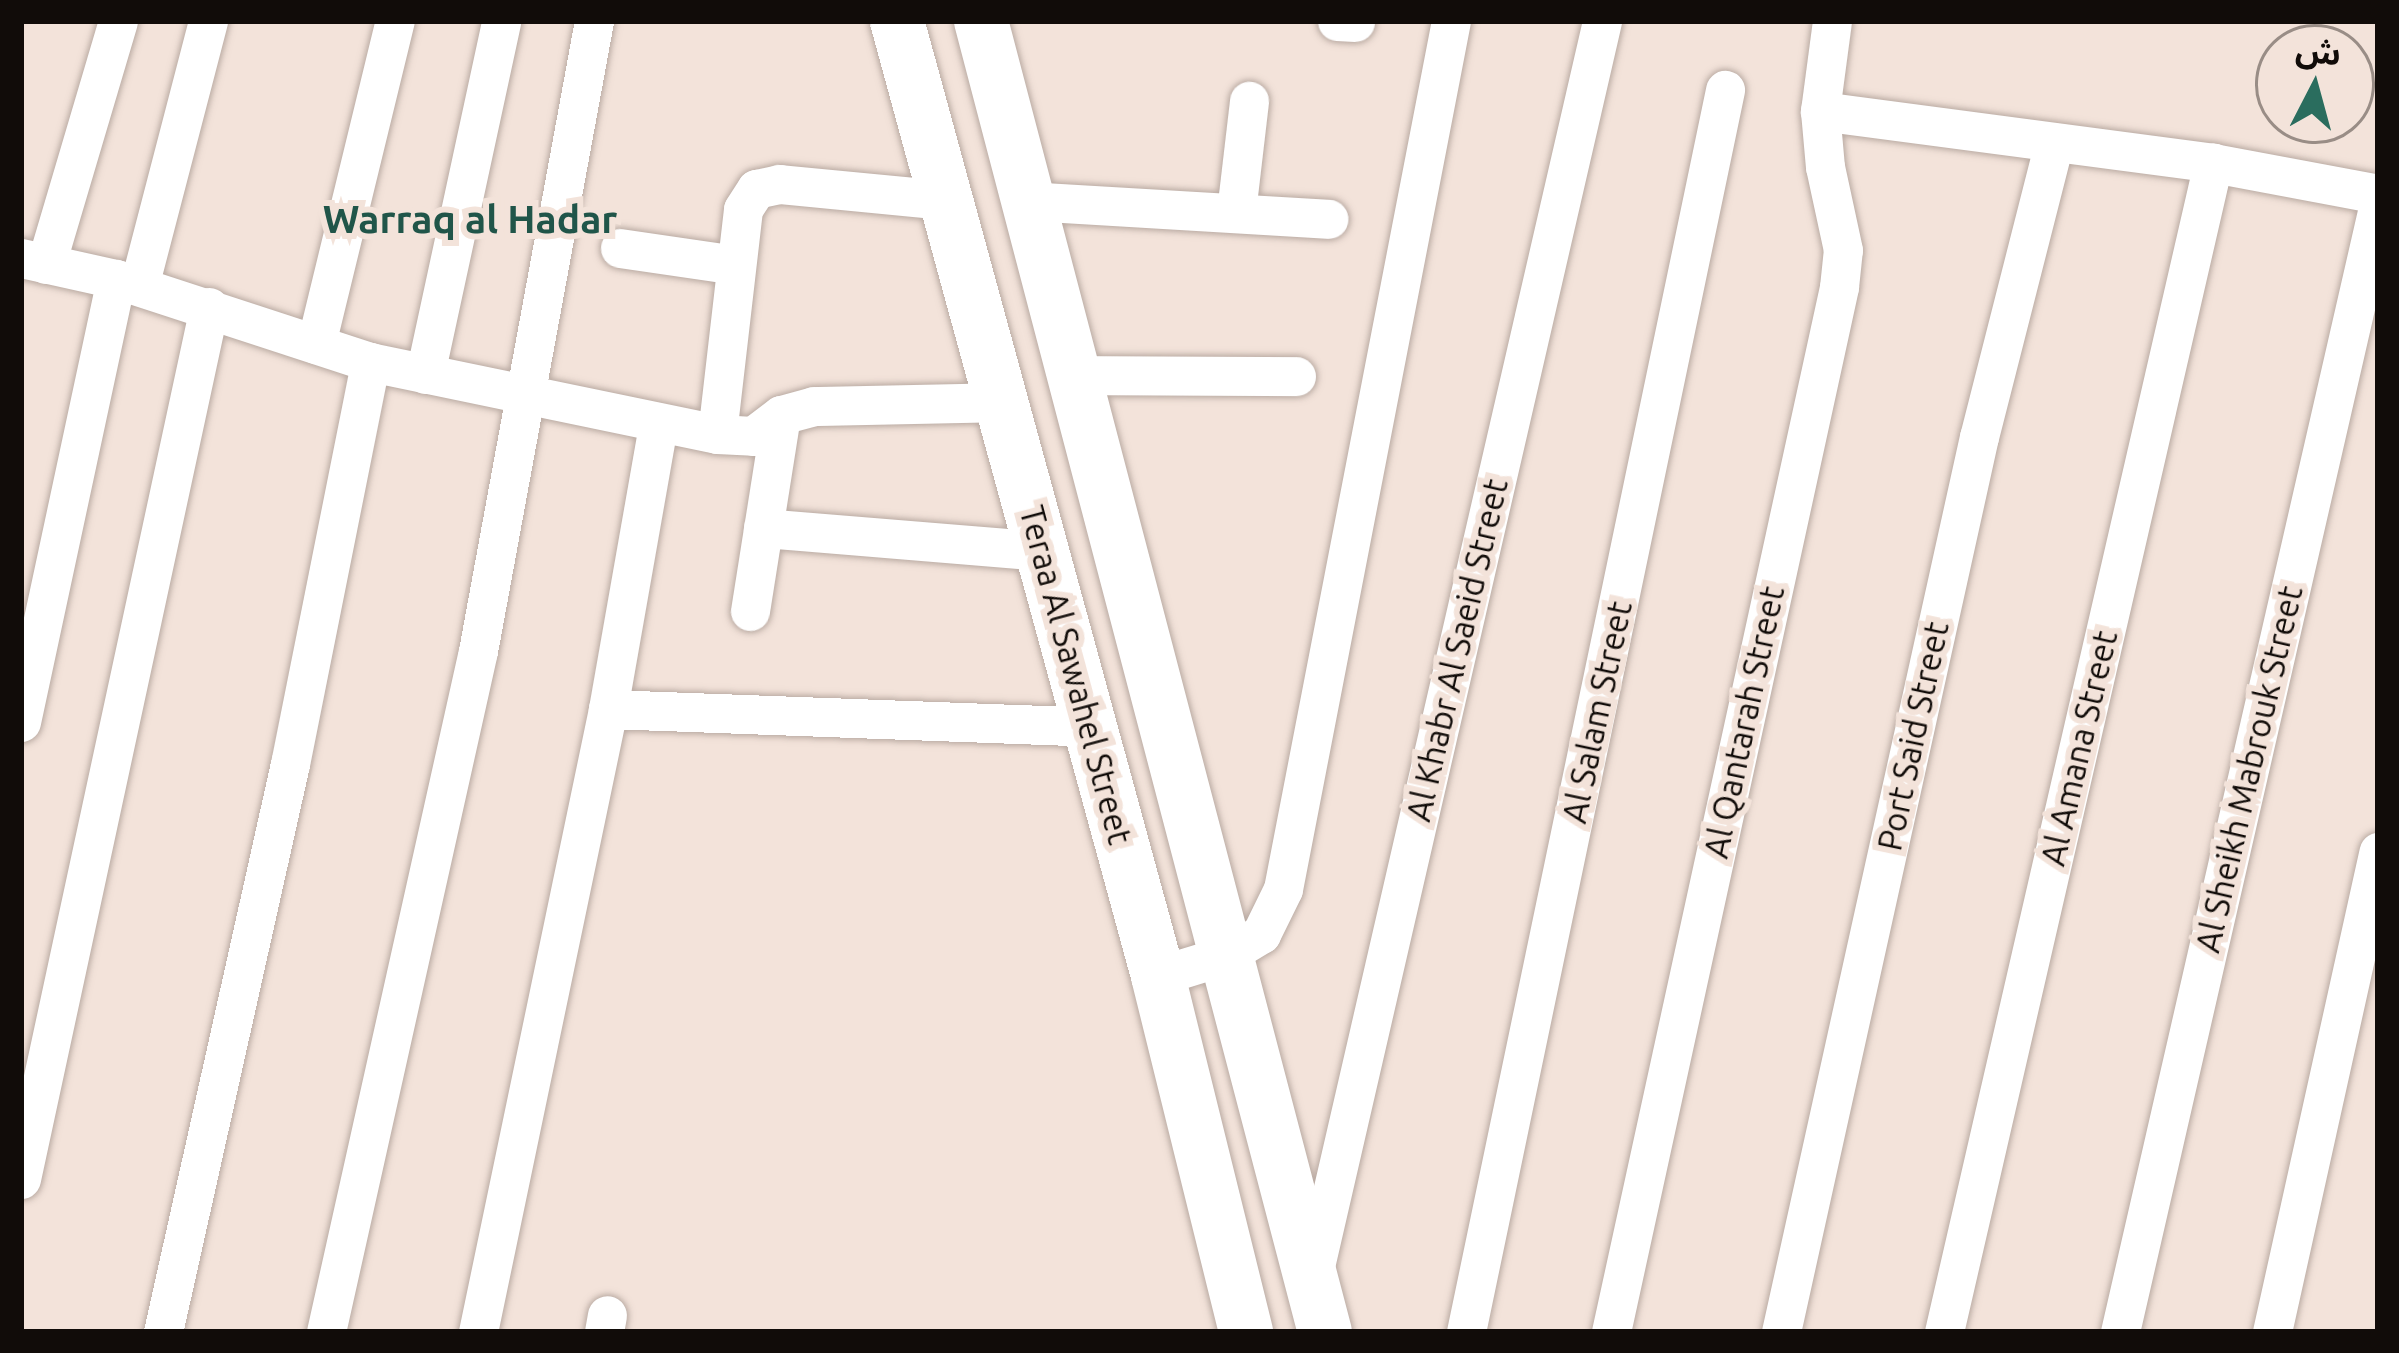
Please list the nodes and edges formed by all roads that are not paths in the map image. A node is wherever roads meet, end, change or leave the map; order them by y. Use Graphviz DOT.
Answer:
graph roads {
  1 [pos="118,21"];
  2 [pos="208,21"];
  3 [pos="395,21"];
  4 [pos="501,21"];
  5 [pos="594,21"];
  6 [pos="897,21"];
  7 [pos="981,21"];
  8 [pos="1337,21"];
  9 [pos="1451,21"];
  10 [pos="1602,21"];
  11 [pos="1832,21"];
  12 [pos="1355,22"];
  13 [pos="1724,90"];
  14 [pos="1249,101"];
  15 [pos="1820,111"];
  16 [pos="2054,142"];
  17 [pos="2213,163"];
  18 [pos="2378,194"];
  19 [pos="946,200"];
  20 [pos="1028,201"];
  21 [pos="2378,207"];
  22 [pos="1237,212"];
  23 [pos="1328,219"];
  24 [pos="620,248"];
  25 [pos="33,261"];
  26 [pos="736,265"];
  27 [pos="128,283"];
  28 [pos="209,308"];
  29 [pos="316,344"];
  30 [pos="370,362"];
  31 [pos="425,374"];
  32 [pos="1074,375"];
  33 [pos="1296,376"];
  34 [pos="528,396"];
  35 [pos="1001,402"];
  36 [pos="781,415"];
  37 [pos="658,425"];
  38 [pos="717,434"];
  39 [pos="764,528"];
  40 [pos="1042,551"];
  41 [pos="750,611"];
  42 [pos="608,709"];
  43 [pos="21,722"];
  44 [pos="1090,727"];
  45 [pos="2378,852"];
  46 [pos="1226,955"];
  47 [pos="1158,976"];
  48 [pos="21,1179"];
  49 [pos="1311,1280"];
  50 [pos="163,1332"];
  51 [pos="326,1332"];
  52 [pos="478,1332"];
  53 [pos="1246,1332"];
  54 [pos="1325,1332"];
  55 [pos="1466,1332"];
  56 [pos="1611,1332"];
  57 [pos="1780,1332"];
  58 [pos="1944,1332"];
  59 [pos="2120,1332"];
  60 [pos="2272,1332"];
  1 -- 25 [label="street"];
  2 -- 27 [label="street"];
  3 -- 29 [label="street"];
  4 -- 31 [label="street"];
  5 -- 34 [label="street"];
  6 -- 19 [label="main road, Teraa Al Sawahel Street"];
  7 -- 20 [label="main road"];
  8 -- 12 [label="street"];
  9 -- 46 [label="street"];
  10 -- 49 [label="street, Al Khabr Al Saeid Street"];
  11 -- 15 [label="street, Al Qantarah Street"];
  13 -- 55 [label="street, Al Salam Street"];
  14 -- 22 [label="street"];
  15 -- 16 [label="street"];
  15 -- 56 [label="street, Al Qantarah Street"];
  16 -- 17 [label="street"];
  16 -- 57 [label="street, Port Said Street"];
  17 -- 18 [label="street"];
  17 -- 58 [label="street, Al Amana Street"];
  19 -- 26 [label="street"];
  19 -- 35 [label="main road, Teraa Al Sawahel Street"];
  20 -- 22 [label="street"];
  20 -- 32 [label="main road"];
  21 -- 59 [label="street, Al Sheikh Mabrouk Street"];
  22 -- 23 [label="street"];
  24 -- 26 [label="street"];
  25 -- 27 [label="street"];
  26 -- 38 [label="street"];
  27 -- 28 [label="street"];
  27 -- 43 [label="street"];
  28 -- 29 [label="street"];
  28 -- 48 [label="street"];
  29 -- 30 [label="street"];
  30 -- 31 [label="street"];
  30 -- 50 [label="street"];
  31 -- 34 [label="street"];
  32 -- 33 [label="street"];
  32 -- 46 [label="main road"];
  34 -- 37 [label="street"];
  34 -- 51 [label="street"];
  35 -- 36 [label="street"];
  35 -- 40 [label="main road, Teraa Al Sawahel Street"];
  36 -- 38 [label="street"];
  36 -- 39 [label="street"];
  37 -- 38 [label="street"];
  37 -- 42 [label="street"];
  39 -- 40 [label="street"];
  39 -- 41 [label="street"];
  40 -- 44 [label="main road, Teraa Al Sawahel Street"];
  42 -- 44 [label="street"];
  42 -- 52 [label="street"];
  44 -- 47 [label="main road, Teraa Al Sawahel Street"];
  45 -- 60 [label="street"];
  46 -- 47 [label="street"];
  46 -- 49 [label="main road"];
  47 -- 53 [label="main road, Teraa Al Sawahel Street"];
  49 -- 54 [label="main road"];
}
